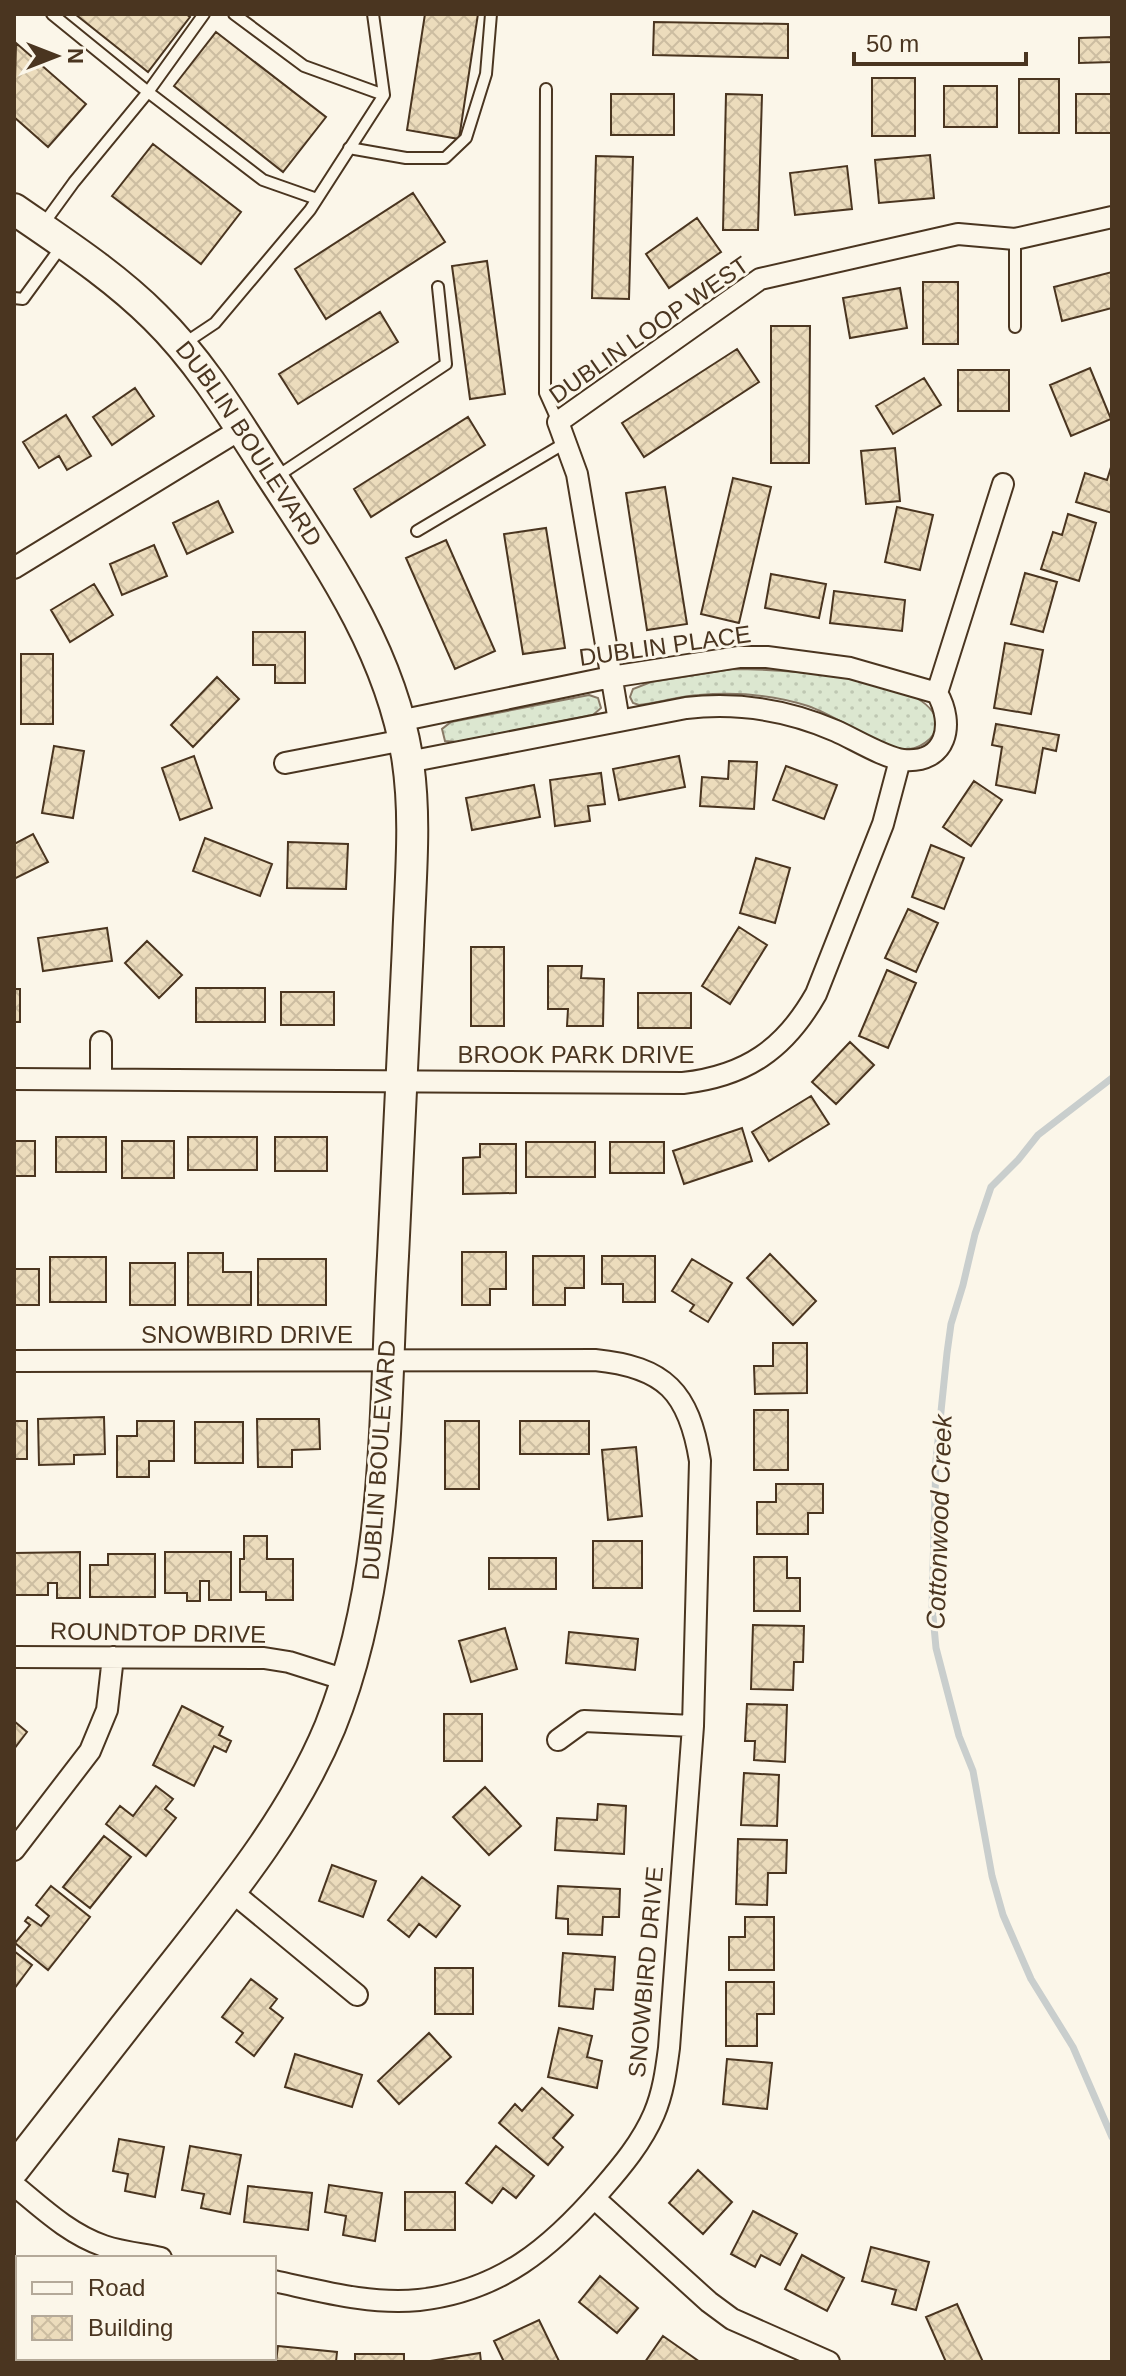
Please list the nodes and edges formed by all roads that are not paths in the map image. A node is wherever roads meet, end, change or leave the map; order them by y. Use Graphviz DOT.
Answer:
graph roads {
  1 [pos="52,14"];
  2 [pos="204,14"];
  3 [pos="234,14"];
  4 [pos="373,14"];
  5 [pos="491,14"];
  6 [pos="546,89"];
  7 [pos="148,92"];
  8 [pos="384,95"];
  9 [pos="349,148"];
  10 [pos="317,199"];
  11 [pos="14,209"];
  12 [pos="1112,217"];
  13 [pos="52,236"];
  14 [pos="1015,239"];
  15 [pos="438,287"];
  16 [pos="14,298"];
  17 [pos="1015,327"];
  18 [pos="182,345"];
  19 [pos="558,422"];
  20 [pos="241,429"];
  21 [pos="565,443"];
  22 [pos="274,479"];
  23 [pos="1003,484"];
  24 [pos="417,531"];
  25 [pos="14,568"];
  26 [pos="611,677"];
  27 [pos="937,693"];
  28 [pos="619,721"];
  29 [pos="404,741"];
  30 [pos="900,760"];
  31 [pos="285,763"];
  32 [pos="101,1042"];
  33 [pos="14,1079"];
  34 [pos="101,1079"];
  35 [pos="402,1082"];
  36 [pos="387,1360"];
  37 [pos="14,1361"];
  38 [pos="14,1657"];
  39 [pos="113,1657"];
  40 [pos="346,1680"];
  41 [pos="693,1726"];
  42 [pos="558,1740"];
  43 [pos="14,1850"];
  44 [pos="231,1891"];
  45 [pos="357,1995"];
  46 [pos="14,2169"];
  47 [pos="14,2185"];
  48 [pos="594,2198"];
  49 [pos="152,2256"];
  50 [pos="276,2281"];
  51 [pos="829,2362"];
  1 -- 7 [label="lane"];
  2 -- 7 [label="lane"];
  3 -- 8 [label="lane"];
  4 -- 8 [label="lane"];
  5 -- 9 [label="lane"];
  6 -- 19 [label="lane"];
  7 -- 10 [label="lane"];
  7 -- 13 [label="lane"];
  8 -- 9 [label="lane"];
  9 -- 10 [label="lane"];
  10 -- 18 [label="lane"];
  11 -- 13 [label="main road, DUBLIN BOULEVARD"];
  12 -- 14 [label="street, DUBLIN LOOP WEST"];
  13 -- 16 [label="lane"];
  13 -- 18 [label="main road, DUBLIN BOULEVARD"];
  14 -- 17 [label="lane"];
  14 -- 19 [label="street, DUBLIN LOOP WEST"];
  15 -- 22 [label="lane"];
  18 -- 20 [label="main road, DUBLIN BOULEVARD"];
  19 -- 21 [label="street, DUBLIN LOOP WEST"];
  20 -- 22 [label="main road, DUBLIN BOULEVARD"];
  20 -- 25 [label="street"];
  21 -- 24 [label="lane"];
  21 -- 26 [label="street, DUBLIN LOOP WEST"];
  22 -- 29 [label="main road, DUBLIN BOULEVARD"];
  23 -- 27 [label="street"];
  26 -- 27 [label="street, DUBLIN PLACE"];
  26 -- 28 [label="street, DUBLIN LOOP WEST"];
  26 -- 29 [label="street, DUBLIN PLACE"];
  27 -- 30 [label="street"];
  28 -- 29 [label="street"];
  28 -- 30 [label="street"];
  29 -- 31 [label="street"];
  29 -- 35 [label="main road, DUBLIN BOULEVARD"];
  30 -- 35 [label="street, BROOK PARK DRIVE"];
  32 -- 34 [label="street"];
  33 -- 34 [label="street, BROOK PARK DRIVE"];
  34 -- 35 [label="street, BROOK PARK DRIVE"];
  35 -- 36 [label="main road, DUBLIN BOULEVARD"];
  36 -- 37 [label="street, SNOWBIRD DRIVE"];
  36 -- 40 [label="main road, DUBLIN BOULEVARD"];
  36 -- 41 [label="street, SNOWBIRD DRIVE"];
  38 -- 39 [label="street, ROUNDTOP DRIVE"];
  39 -- 40 [label="street, ROUNDTOP DRIVE"];
  39 -- 43 [label="street"];
  40 -- 44 [label="main road, DUBLIN BOULEVARD"];
  41 -- 42 [label="street"];
  41 -- 48 [label="street, SNOWBIRD DRIVE"];
  44 -- 45 [label="street"];
  44 -- 46 [label="main road, DUBLIN BOULEVARD"];
  47 -- 49 [label="street"];
  48 -- 50 [label="street, SNOWBIRD DRIVE"];
  48 -- 51 [label="street"];
}
